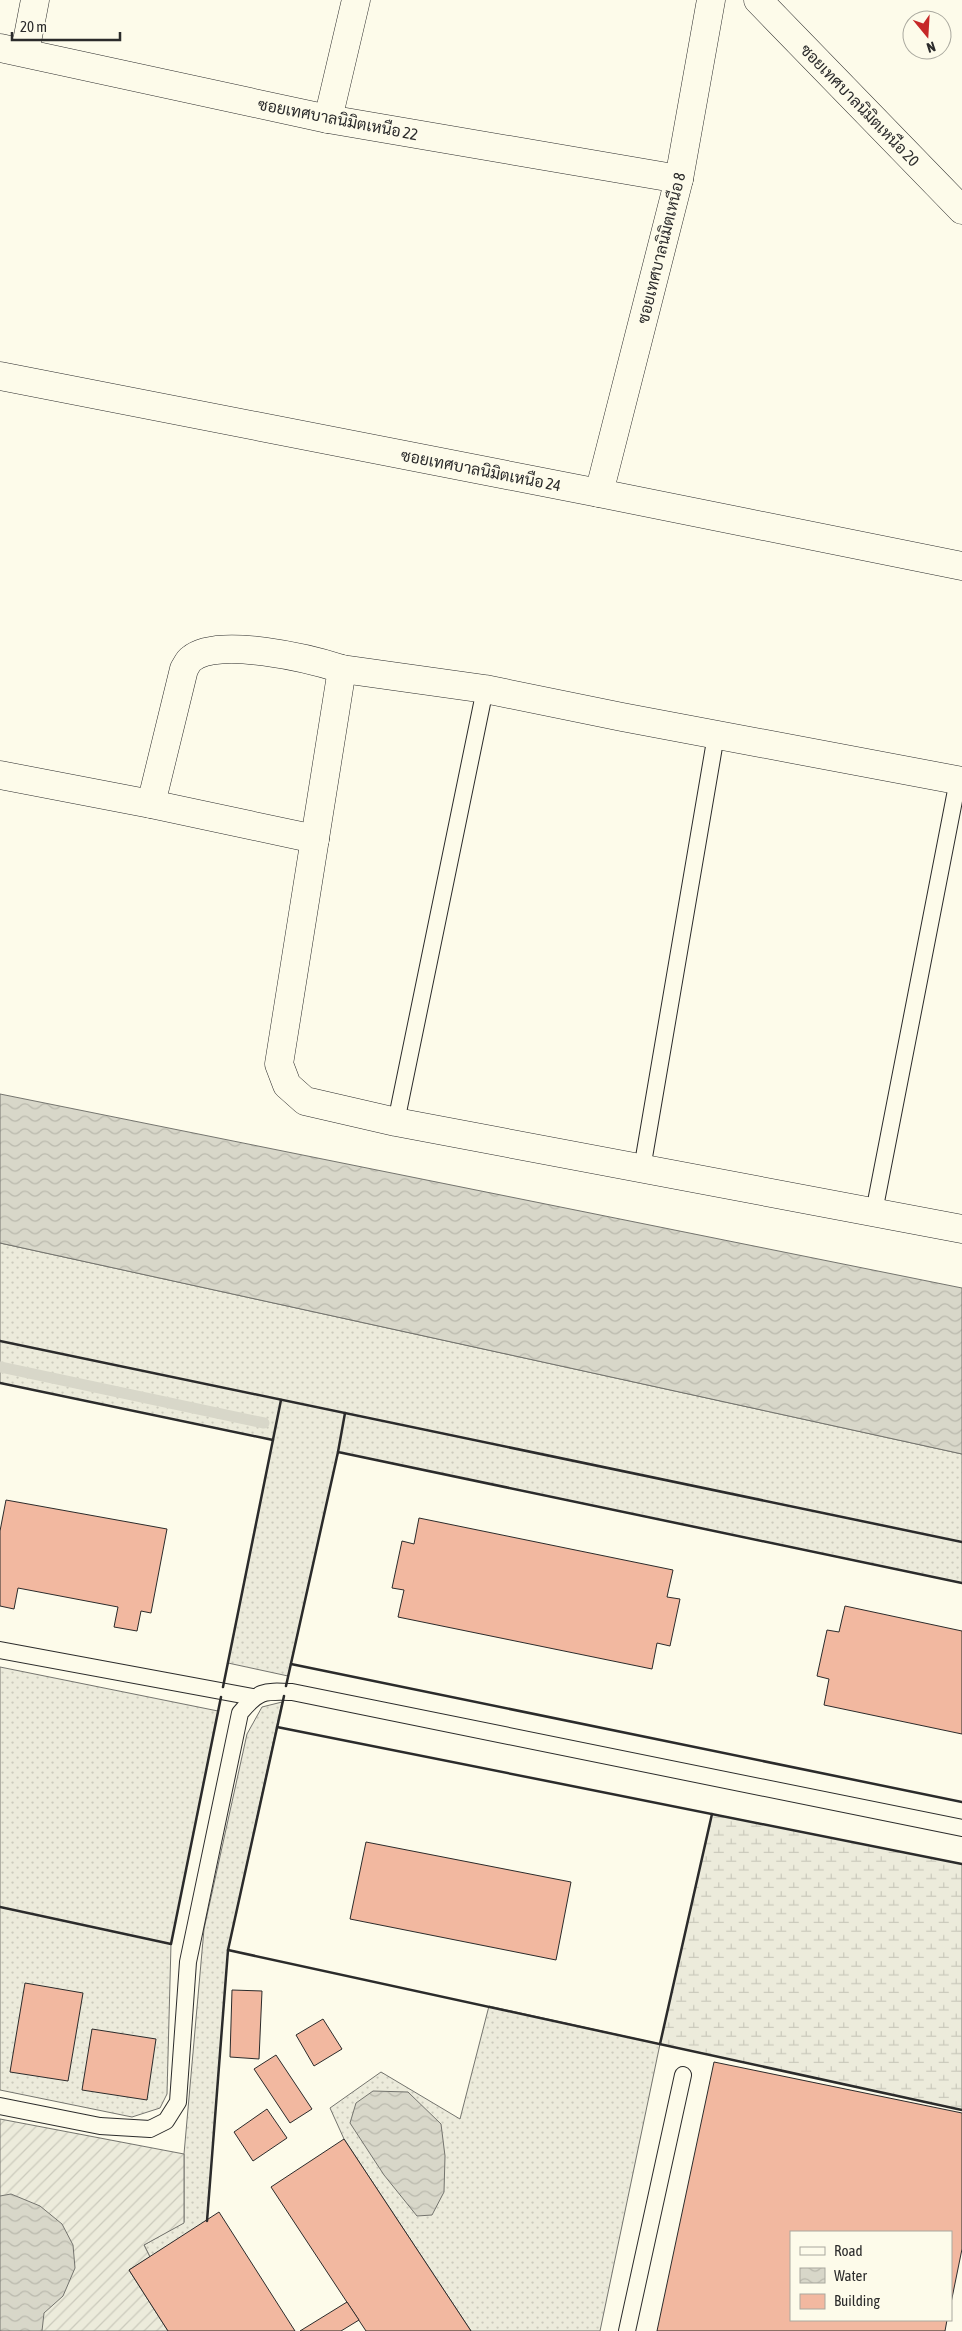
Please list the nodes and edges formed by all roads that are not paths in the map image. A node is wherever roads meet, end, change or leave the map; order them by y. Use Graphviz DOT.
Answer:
graph roads {
  1 [pos="35,0"];
  2 [pos="356,0"];
  3 [pos="711,0"];
  4 [pos="758,0"];
  5 [pos="13,50"];
  6 [pos="328,119"];
  7 [pos="679,179"];
  8 [pos="962,210"];
  9 [pos="0,376"];
  10 [pos="599,493"];
  11 [pos="962,566"];
  12 [pos="342,668"];
  13 [pos="485,689"];
  14 [pos="716,735"];
  15 [pos="0,775"];
  16 [pos="960,781"];
  17 [pos="151,804"];
  18 [pos="315,839"];
  19 [pos="396,1122"];
  20 [pos="642,1168"];
  21 [pos="874,1212"];
  22 [pos="962,1229"];
  23 [pos="0,1650"];
  24 [pos="253,1697"];
  25 [pos="962,1828"];
  26 [pos="683,2075"];
  27 [pos="0,2106"];
  28 [pos="627,2331"];
  1 -- 5 [label="street"];
  2 -- 6 [label="street"];
  3 -- 7 [label="street, ซอยเทศบาลนิมิตเหนือ 8"];
  4 -- 8 [label="street, ซอยเทศบาลนิมิตเหนือ 20"];
  5 -- 6 [label="street, ซอยเทศบาลนิมิตเหนือ 22"];
  6 -- 7 [label="street, ซอยเทศบาลนิมิตเหนือ 22"];
  7 -- 10 [label="street, ซอยเทศบาลนิมิตเหนือ 8"];
  9 -- 10 [label="street, ซอยเทศบาลนิมิตเหนือ 24"];
  10 -- 11 [label="street, ซอยเทศบาลนิมิตเหนือ 24"];
  12 -- 13 [label="street"];
  12 -- 17 [label="street"];
  12 -- 18 [label="street"];
  13 -- 14 [label="street"];
  13 -- 19 [label="lane"];
  14 -- 16 [label="street"];
  14 -- 20 [label="lane"];
  15 -- 17 [label="street"];
  16 -- 21 [label="lane"];
  17 -- 18 [label="street"];
  18 -- 19 [label="street"];
  19 -- 20 [label="street"];
  20 -- 21 [label="street"];
  21 -- 22 [label="street"];
  23 -- 24 [label="lane"];
  24 -- 25 [label="lane"];
  24 -- 27 [label="lane"];
  26 -- 28 [label="lane"];
}
